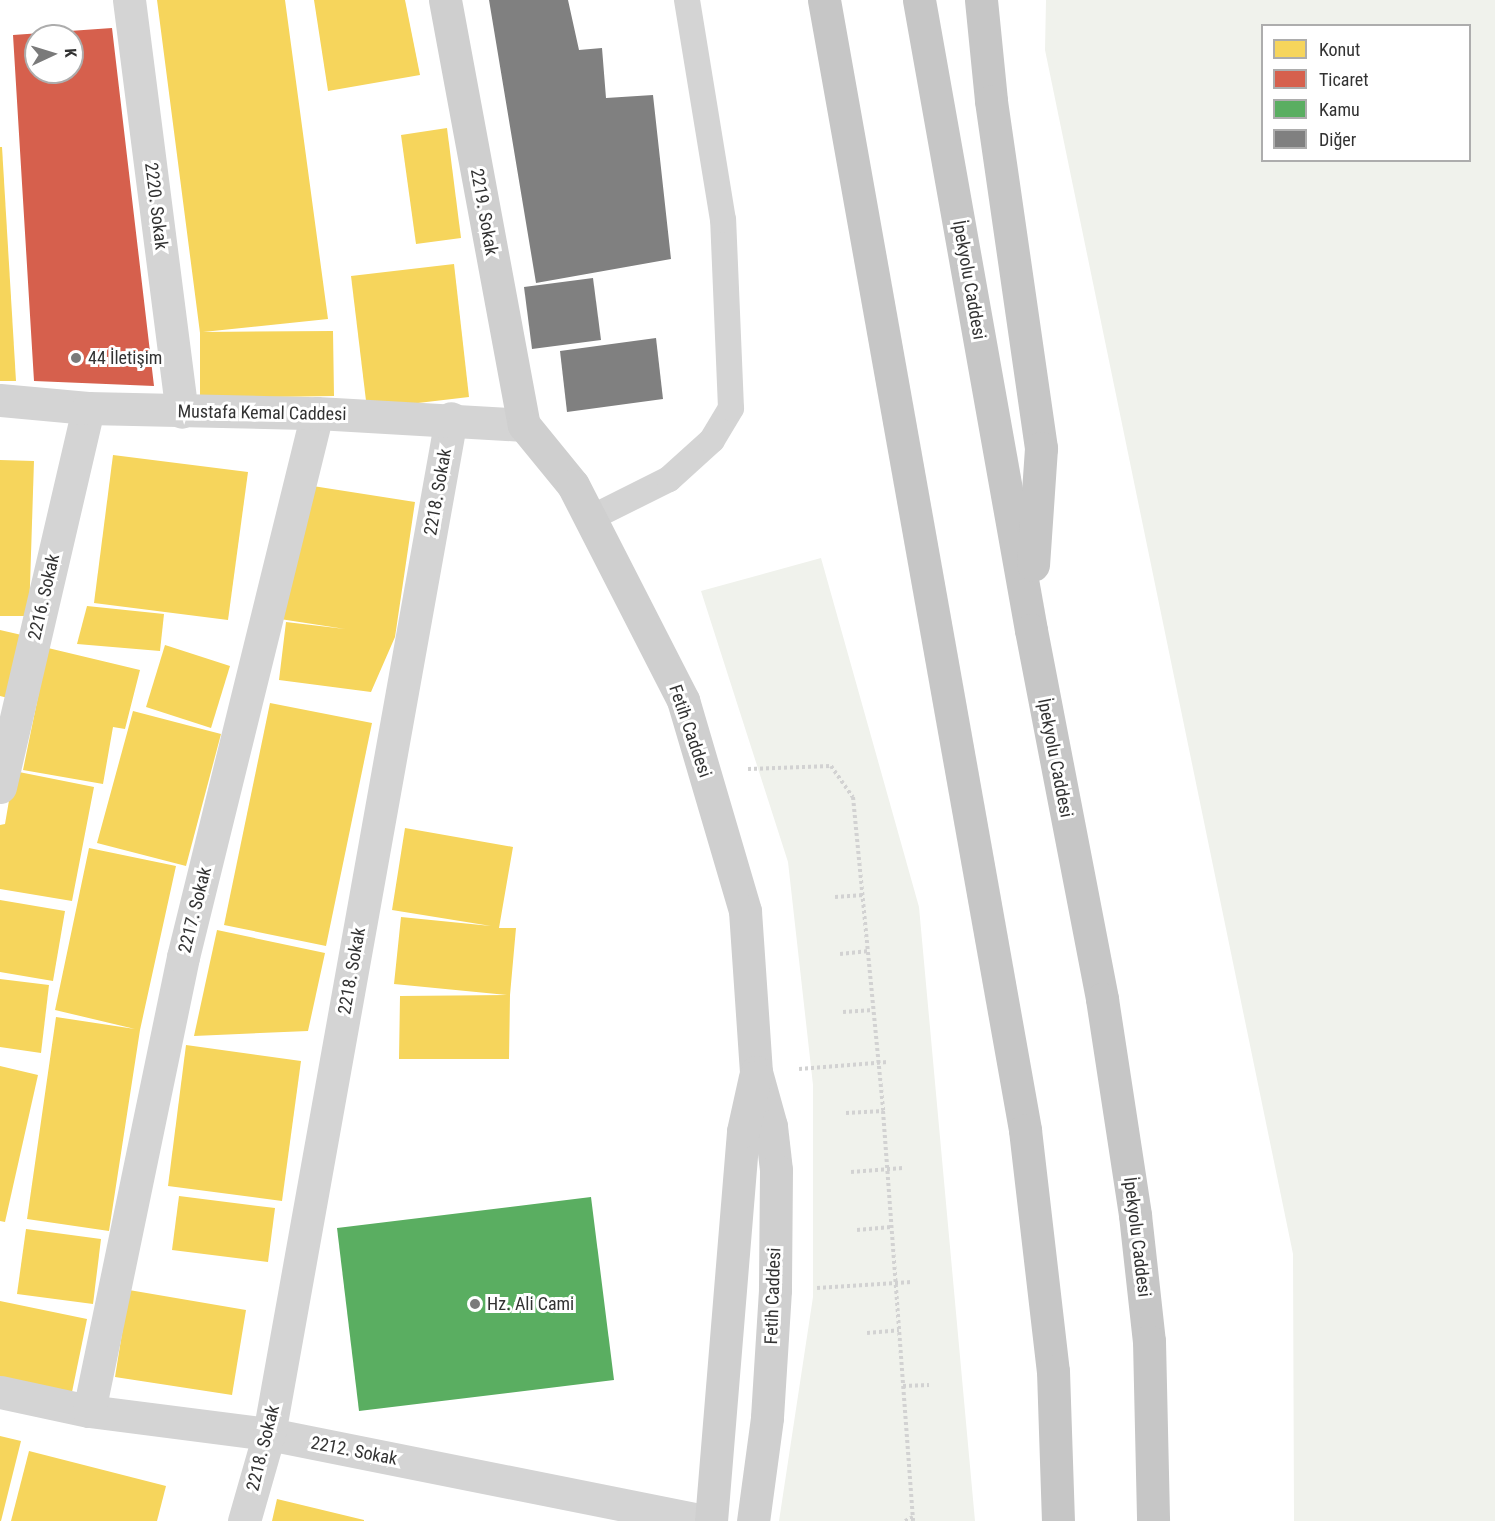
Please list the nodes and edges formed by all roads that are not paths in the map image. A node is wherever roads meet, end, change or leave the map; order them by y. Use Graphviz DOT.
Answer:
graph roads {
  1 [pos="129,0"];
  2 [pos="445,0"];
  3 [pos="687,0"];
  4 [pos="824,0"];
  5 [pos="919,0"];
  6 [pos="981,0"];
  7 [pos="0,400"];
  8 [pos="88,408"];
  9 [pos="182,412"];
  10 [pos="317,413"];
  11 [pos="451,418"];
  12 [pos="524,425"];
  13 [pos="591,518"];
  14 [pos="1031,630"];
  15 [pos="0,787"];
  16 [pos="756,1072"];
  17 [pos="0,1392"];
  18 [pos="89,1411"];
  19 [pos="269,1434"];
  20 [pos="244,1521"];
  21 [pos="705,1521"];
  22 [pos="711,1521"];
  23 [pos="753,1521"];
  24 [pos="1058,1521"];
  25 [pos="1153,1521"];
  1 -- 9 [label="street, 2220. Sokak"];
  2 -- 12 [label="main road, 2219. Sokak"];
  3 -- 13 [label="lane"];
  4 -- 24 [label="highway"];
  5 -- 14 [label="highway, İpekyolu Caddesi"];
  6 -- 14 [label="highway"];
  7 -- 8 [label="street, Mustafa Kemal Caddesi"];
  8 -- 9 [label="street, Mustafa Kemal Caddesi"];
  8 -- 15 [label="street, 2216. Sokak"];
  9 -- 10 [label="street, Mustafa Kemal Caddesi"];
  10 -- 11 [label="street, Mustafa Kemal Caddesi"];
  10 -- 18 [label="street, 2217. Sokak"];
  11 -- 12 [label="street, Mustafa Kemal Caddesi"];
  11 -- 19 [label="street, 2218. Sokak"];
  12 -- 13 [label="main road, Fetih Caddesi"];
  13 -- 16 [label="main road, Fetih Caddesi"];
  14 -- 25 [label="highway, İpekyolu Caddesi"];
  16 -- 22 [label="main road, Fetih Caddesi"];
  16 -- 23 [label="main road, Fetih Caddesi"];
  17 -- 18 [label="street, 2212. Sokak"];
  18 -- 19 [label="street, 2212. Sokak"];
  19 -- 20 [label="street, 2218. Sokak"];
  19 -- 21 [label="street, 2212. Sokak"];
}
